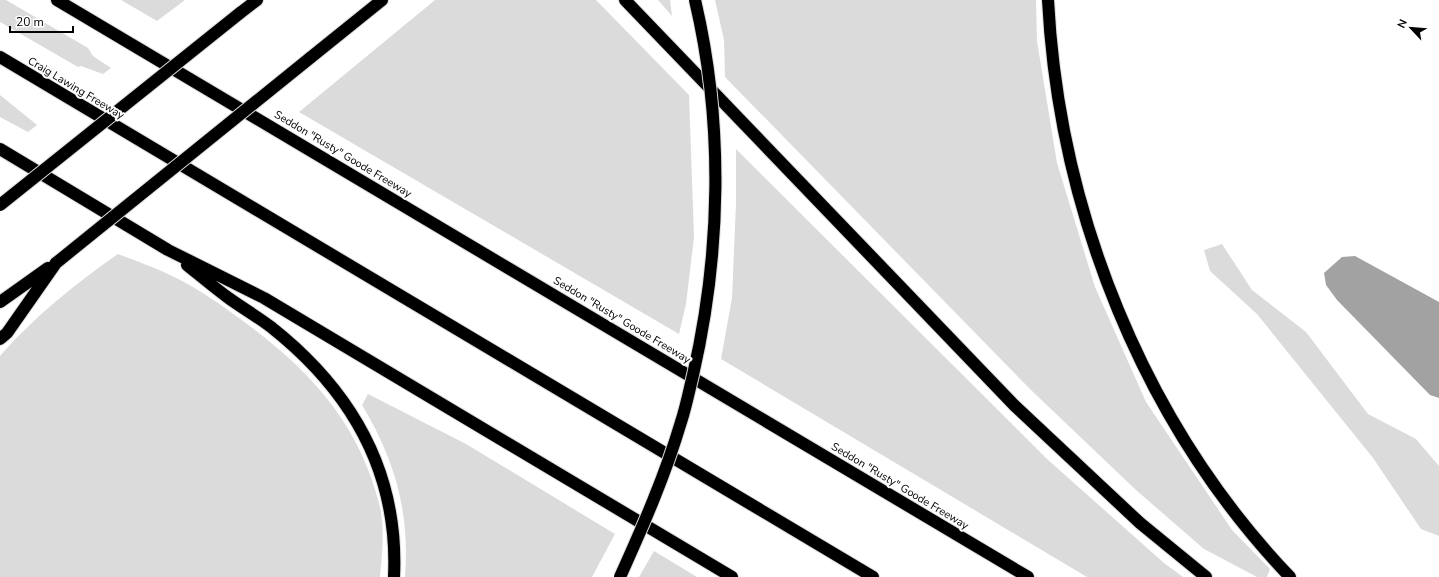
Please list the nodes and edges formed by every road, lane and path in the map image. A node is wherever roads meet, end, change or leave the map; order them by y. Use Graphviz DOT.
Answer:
graph roads {
  1 [pos="57,0"];
  2 [pos="257,0"];
  3 [pos="382,0"];
  4 [pos="625,0"];
  5 [pos="695,0"];
  6 [pos="1048,0"];
  7 [pos="0,57"];
  8 [pos="0,149"];
  9 [pos="0,205"];
  10 [pos="168,250"];
  11 [pos="56,263"];
  12 [pos="0,302"];
  13 [pos="0,339"];
  14 [pos="394,577"];
  15 [pos="620,577"];
  16 [pos="732,577"];
  17 [pos="873,577"];
  18 [pos="1028,577"];
  19 [pos="1206,577"];
  20 [pos="1290,577"];
  1 -- 18 [label="highway, Seddon \"Rusty\" Goode Freeway"];
  2 -- 9 [label="highway, bridge"];
  3 -- 11 [label="highway, bridge"];
  4 -- 19 [label="highway"];
  5 -- 15 [label="highway, bridge"];
  6 -- 20 [label="highway"];
  7 -- 17 [label="highway, Craig Lawing Freeway"];
  8 -- 10 [label="highway"];
  10 -- 14 [label="highway"];
  10 -- 16 [label="highway"];
  11 -- 12 [label="highway"];
  11 -- 13 [label="highway"];
}
